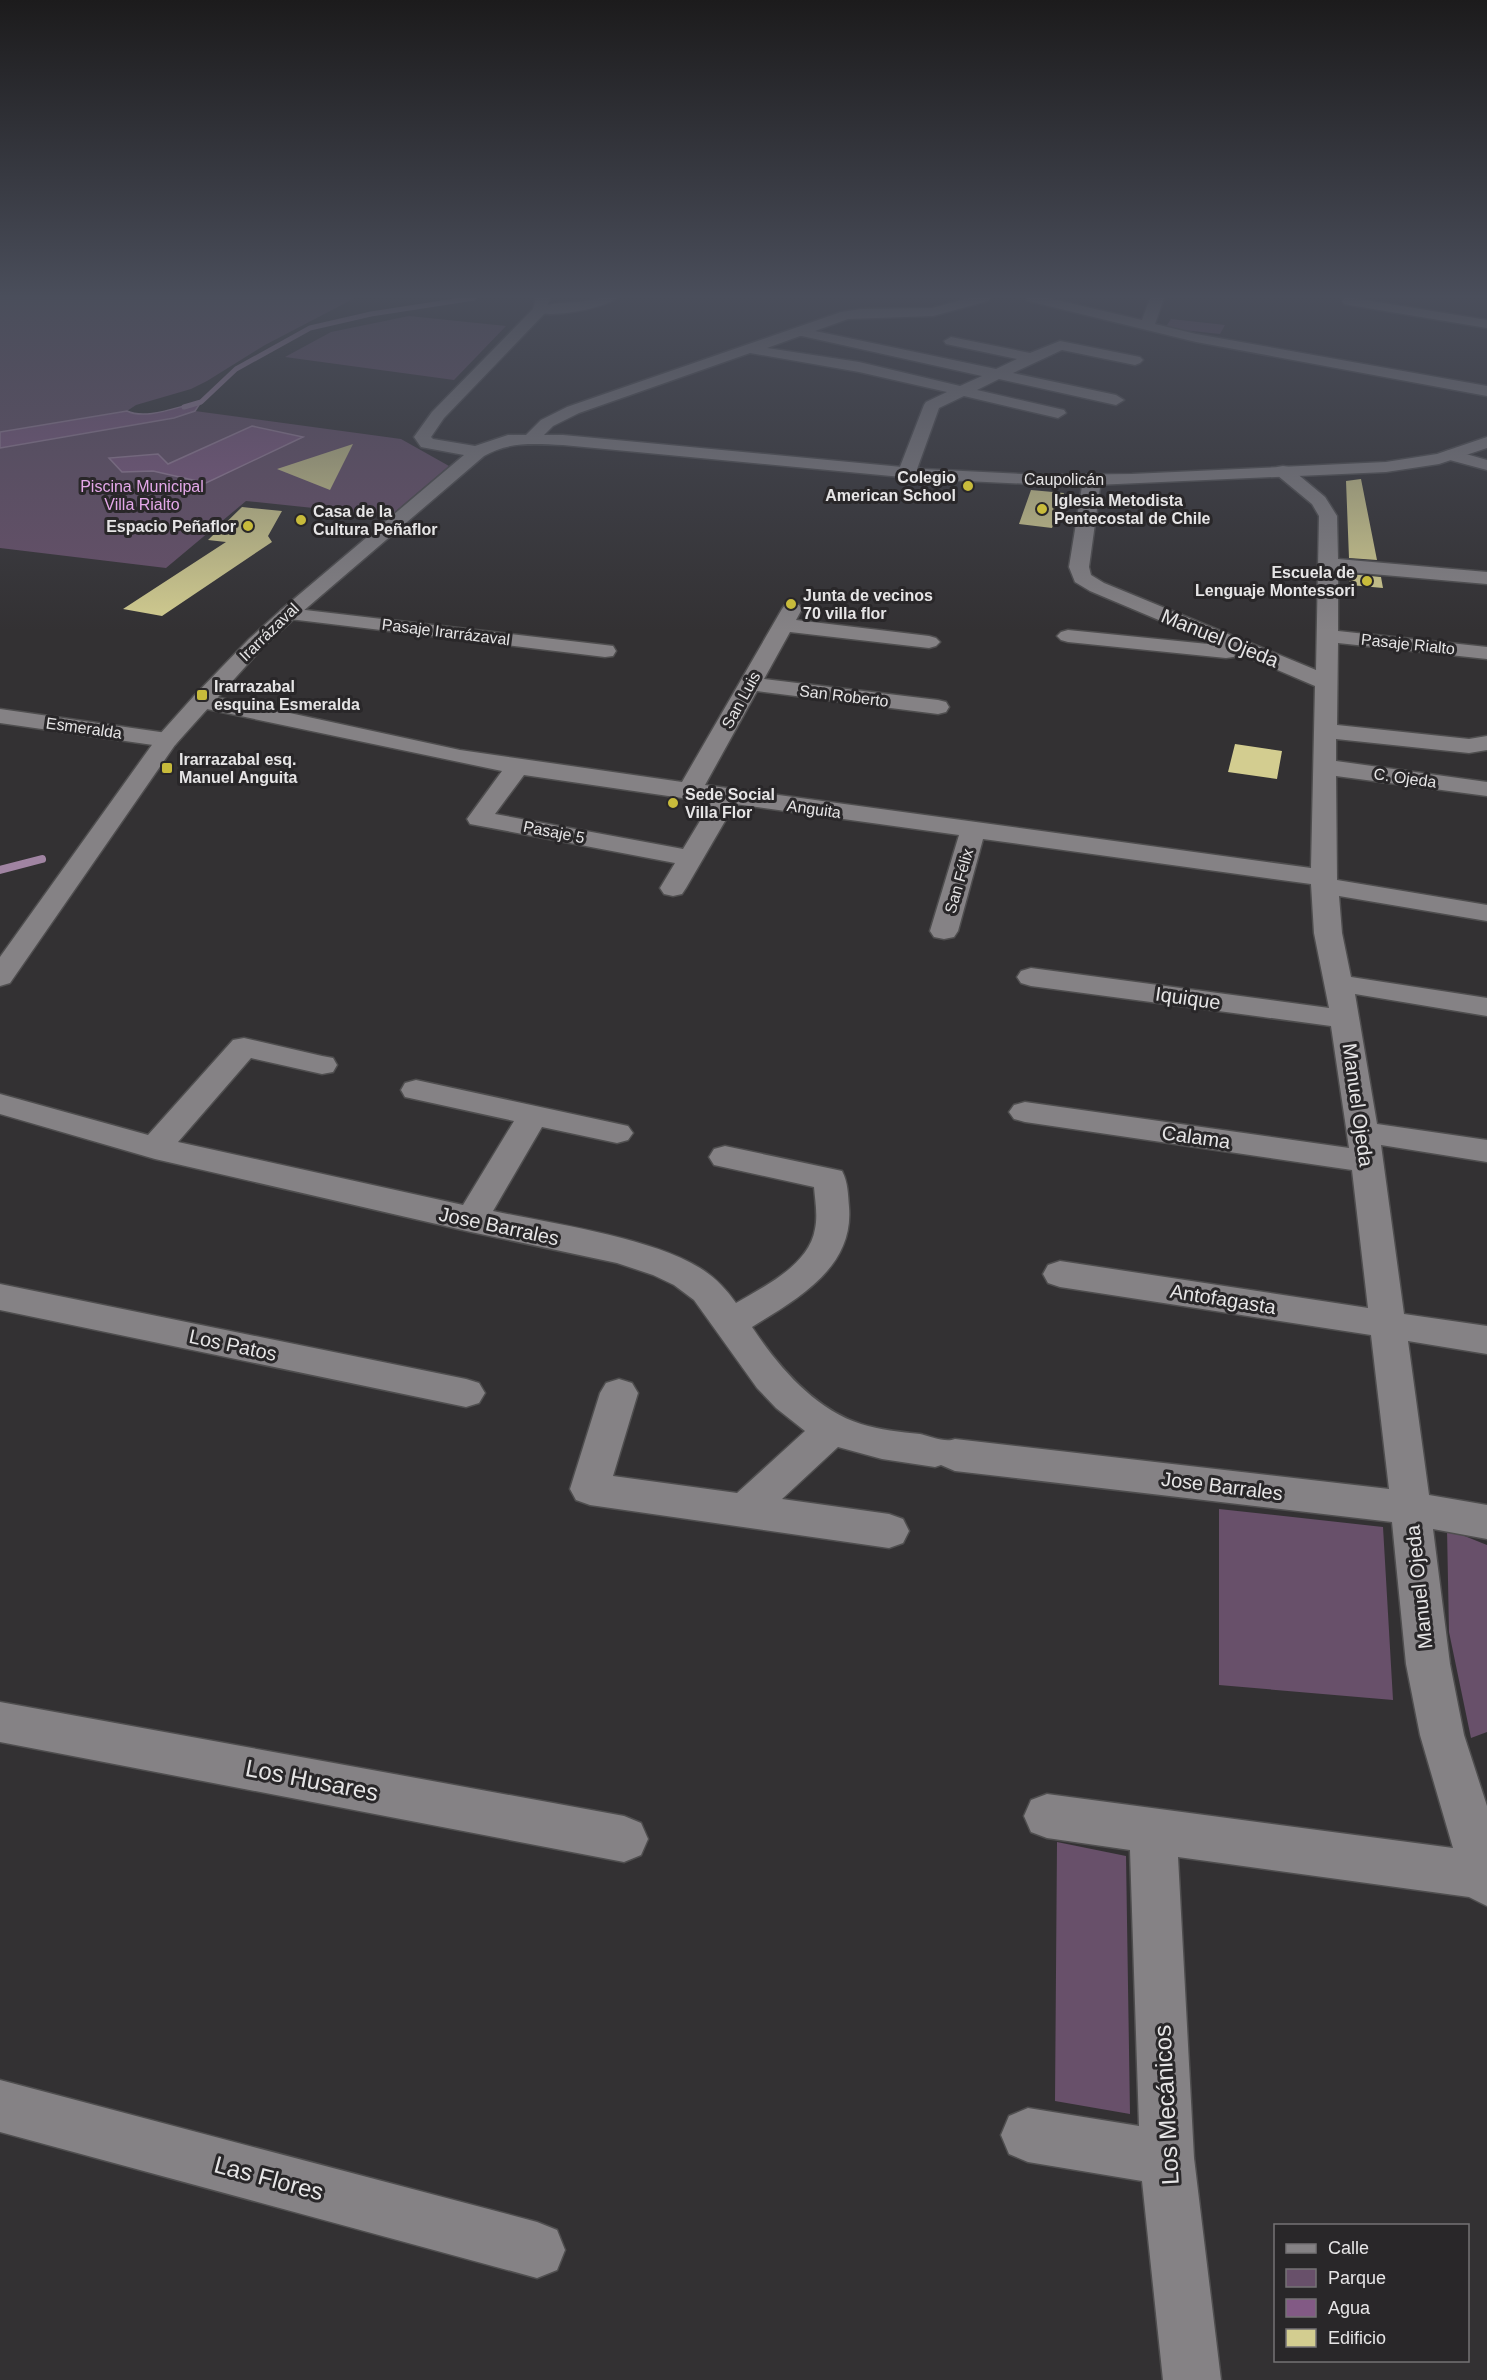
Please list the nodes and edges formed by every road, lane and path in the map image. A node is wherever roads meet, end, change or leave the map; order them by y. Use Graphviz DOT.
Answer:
graph roads {
  1 [pos="444,409"];
  2 [pos="576,409"];
  3 [pos="930,409"];
  4 [pos="1041,409"];
  5 [pos="1058,413"];
  6 [pos="530,439"];
  7 [pos="1487,442"];
  8 [pos="478,452"];
  9 [pos="1452,455"];
  10 [pos="1487,465"];
  11 [pos="1283,471"];
  12 [pos="907,472"];
  13 [pos="1092,480"];
  14 [pos="1329,564"];
  15 [pos="1487,578"];
  16 [pos="1067,613"];
  17 [pos="288,614"];
  18 [pos="1328,636"];
  19 [pos="929,642"];
  20 [pos="605,651"];
  21 [pos="1257,653"];
  22 [pos="1487,653"];
  23 [pos="1326,682"];
  24 [pos="750,684"];
  25 [pos="202,701"];
  26 [pos="938,707"];
  27 [pos="0,716"];
  28 [pos="1325,731"];
  29 [pos="167,740"];
  30 [pos="1487,743"];
  31 [pos="1324,766"];
  32 [pos="529,769"];
  33 [pos="1487,789"];
  34 [pos="689,792"];
  35 [pos="727,797"];
  36 [pos="973,831"];
  37 [pos="691,858"];
  38 [pos="1324,882"];
  39 [pos="673,888"];
  40 [pos="1487,913"];
  41 [pos="944,931"];
  42 [pos="0,977"];
  43 [pos="1031,977"];
  44 [pos="1338,982"];
  45 [pos="1487,1006"];
  46 [pos="1345,1019"];
  47 [pos="322,1065"];
  48 [pos="416,1090"];
  49 [pos="0,1104"];
  50 [pos="1025,1112"];
  51 [pos="533,1116"];
  52 [pos="617,1133"];
  53 [pos="1365,1147"];
  54 [pos="154,1148"];
  55 [pos="1487,1151"];
  56 [pos="725,1157"];
  57 [pos="471,1220"];
  58 [pos="1060,1274"];
  59 [pos="0,1298"];
  60 [pos="731,1323"];
  61 [pos="1386,1325"];
  62 [pos="1487,1340"];
  63 [pos="466,1393"];
  64 [pos="619,1393"];
  65 [pos="832,1429"];
  66 [pos="1411,1508"];
  67 [pos="745,1510"];
  68 [pos="1487,1522"];
  69 [pos="889,1531"];
  70 [pos="0,1722"];
  71 [pos="1047,1816"];
  72 [pos="1152,1830"];
  73 [pos="624,1839"];
  74 [pos="1486,1879"];
  75 [pos="0,2106"];
  76 [pos="1028,2135"];
  77 [pos="1167,2158"];
  78 [pos="537,2250"];
  79 [pos="1192,2380"];
  1 -- 8 [label="street"];
  2 -- 6 [label="street"];
  3 -- 12 [label="street"];
  4 -- 5 [label="street"];
  6 -- 8 [label="street, Irarrázaval"];
  6 -- 12 [label="street, Caupolicán"];
  7 -- 9 [label="street, Caupolicán"];
  8 -- 17 [label="street, Irarrázaval"];
  9 -- 10 [label="street"];
  9 -- 11 [label="street, Caupolicán"];
  11 -- 13 [label="street, Caupolicán"];
  11 -- 14 [label="street"];
  12 -- 13 [label="street, Caupolicán"];
  13 -- 21 [label="street, Manuel Ojeda"];
  14 -- 15 [label="street"];
  14 -- 18 [label="street"];
  16 -- 21 [label="street"];
  17 -- 20 [label="street, Pasaje Irarrázaval"];
  17 -- 25 [label="street, Irarrázaval"];
  18 -- 22 [label="street, Pasaje Rialto"];
  18 -- 23 [label="street"];
  19 -- 24 [label="street, San Luis"];
  21 -- 23 [label="street, Manuel Ojeda"];
  23 -- 28 [label="street, Manuel Ojeda"];
  24 -- 26 [label="street, San Roberto"];
  24 -- 34 [label="street, San Luis"];
  25 -- 29 [label="street, Irarrázaval"];
  25 -- 32 [label="street, Anguita"];
  27 -- 29 [label="street, Esmeralda"];
  28 -- 30 [label="street"];
  28 -- 31 [label="street, Manuel Ojeda"];
  29 -- 42 [label="street, Irarrázaval"];
  31 -- 33 [label="street, C. Ojeda"];
  31 -- 38 [label="street, Manuel Ojeda"];
  32 -- 34 [label="street, Anguita"];
  32 -- 37 [label="street, Pasaje 5"];
  34 -- 35 [label="street, Anguita"];
  35 -- 36 [label="street, Anguita"];
  35 -- 37 [label="street"];
  36 -- 38 [label="street, Anguita"];
  36 -- 41 [label="street, San Félix"];
  37 -- 39 [label="street"];
  38 -- 40 [label="street, Anguita"];
  38 -- 44 [label="street, Manuel Ojeda"];
  43 -- 46 [label="street, Iquique"];
  44 -- 45 [label="street"];
  44 -- 46 [label="street, Manuel Ojeda"];
  46 -- 53 [label="street, Manuel Ojeda"];
  47 -- 54 [label="street"];
  48 -- 51 [label="street"];
  49 -- 54 [label="street, Jose Barrales"];
  50 -- 53 [label="street, Calama"];
  51 -- 52 [label="street"];
  51 -- 57 [label="street"];
  53 -- 55 [label="street, Calama"];
  53 -- 61 [label="street, Manuel Ojeda"];
  54 -- 57 [label="street, Jose Barrales"];
  56 -- 60 [label="street"];
  57 -- 60 [label="street, Jose Barrales"];
  58 -- 61 [label="street, Antofagasta"];
  59 -- 63 [label="street, Los Patos"];
  60 -- 65 [label="street, Jose Barrales"];
  61 -- 62 [label="street, Antofagasta"];
  61 -- 66 [label="street, Manuel Ojeda"];
  64 -- 67 [label="street"];
  65 -- 66 [label="street, Jose Barrales"];
  65 -- 67 [label="street"];
  66 -- 68 [label="street, Jose Barrales"];
  66 -- 74 [label="street, Manuel Ojeda"];
  67 -- 69 [label="street"];
  70 -- 73 [label="street, Los Husares"];
  71 -- 72 [label="street"];
  72 -- 74 [label="street"];
  72 -- 77 [label="street, Los Mecánicos"];
  75 -- 78 [label="street, Las Flores"];
  76 -- 77 [label="street"];
  77 -- 79 [label="street, Los Mecánicos"];
}
